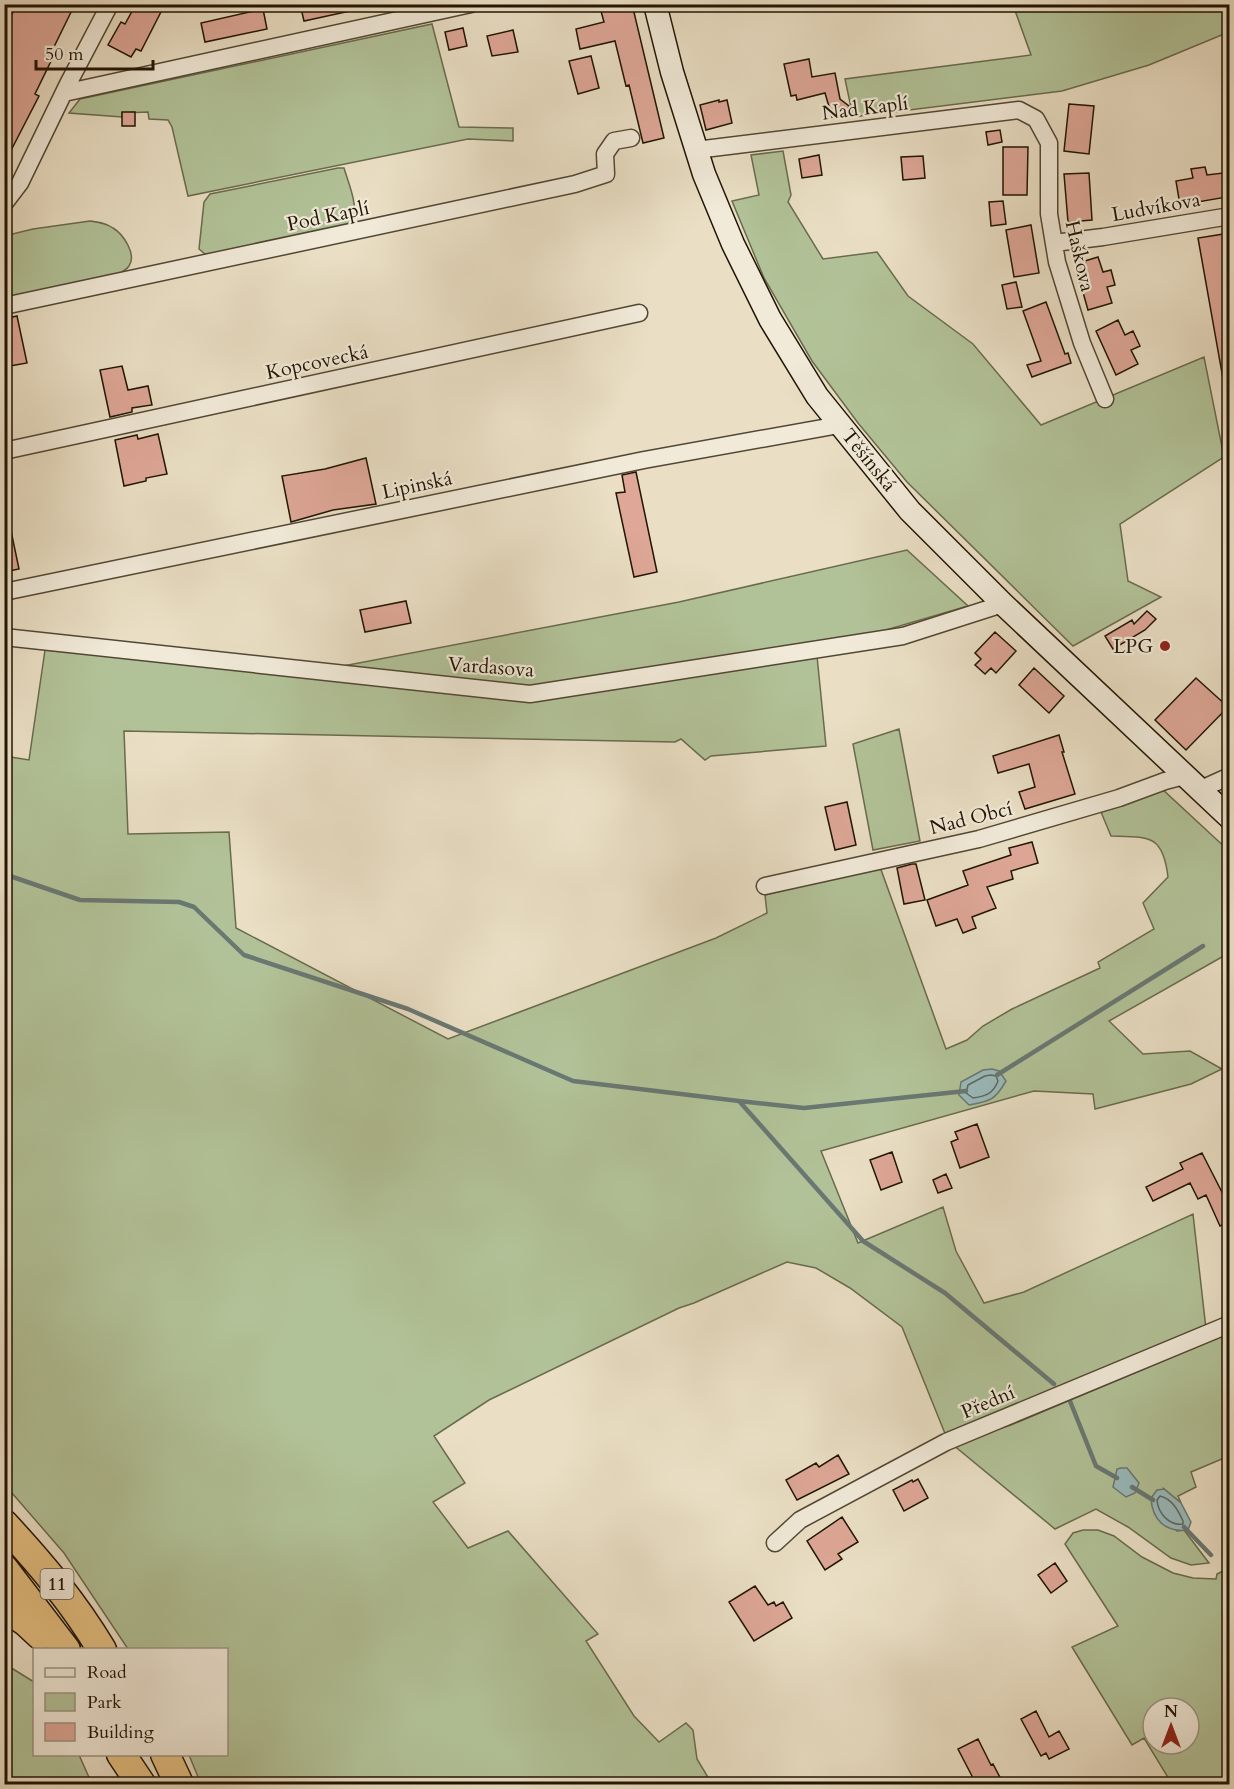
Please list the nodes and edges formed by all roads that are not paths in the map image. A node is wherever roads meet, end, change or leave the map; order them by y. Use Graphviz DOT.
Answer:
graph roads {
  1 [pos="110,4"];
  2 [pos="471,4"];
  3 [pos="655,4"];
  4 [pos="64,93"];
  5 [pos="1036,119"];
  6 [pos="631,138"];
  7 [pos="696,150"];
  8 [pos="4,204"];
  9 [pos="1230,216"];
  10 [pos="1054,243"];
  11 [pos="4,306"];
  12 [pos="639,314"];
  13 [pos="1105,399"];
  14 [pos="839,425"];
  15 [pos="4,451"];
  16 [pos="4,592"];
  17 [pos="1003,604"];
  18 [pos="4,637"];
  19 [pos="1230,776"];
  20 [pos="1192,783"];
  21 [pos="1230,818"];
  22 [pos="765,886"];
  23 [pos="1230,1324"];
  24 [pos="4,1524"];
  25 [pos="775,1543"];
  26 [pos="4,1569"];
  27 [pos="4,1606"];
  28 [pos="49,1648"];
  29 [pos="64,1648"];
  30 [pos="101,1648"];
  31 [pos="124,1756"];
  32 [pos="165,1756"];
  33 [pos="141,1785"];
  34 [pos="179,1785"];
  1 -- 4 [label="street"];
  2 -- 4 [label="street"];
  3 -- 7 [label="main road, Těšínská"];
  4 -- 8 [label="street"];
  5 -- 7 [label="street, Nad Kaplí"];
  5 -- 10 [label="street, Haškova"];
  6 -- 11 [label="street, Pod Kaplí"];
  7 -- 14 [label="main road, Těšínská"];
  9 -- 10 [label="street, Ludvíkova"];
  10 -- 13 [label="street, Haškova"];
  12 -- 15 [label="street, Kopcovecká"];
  14 -- 16 [label="street, Lipinská"];
  14 -- 17 [label="main road, Těšínská"];
  17 -- 18 [label="street, Vardasova"];
  17 -- 20 [label="main road, Těšínská"];
  19 -- 20 [label="street, Nad Obcí"];
  20 -- 21 [label="main road, Těšínská"];
  20 -- 22 [label="street, Nad Obcí"];
  23 -- 25 [label="street, Přední"];
  24 -- 30 [label="highway, 11"];
  26 -- 29 [label="highway, 11"];
  27 -- 28 [label="highway"];
  31 -- 33 [label="highway"];
  32 -- 34 [label="highway"];
}
